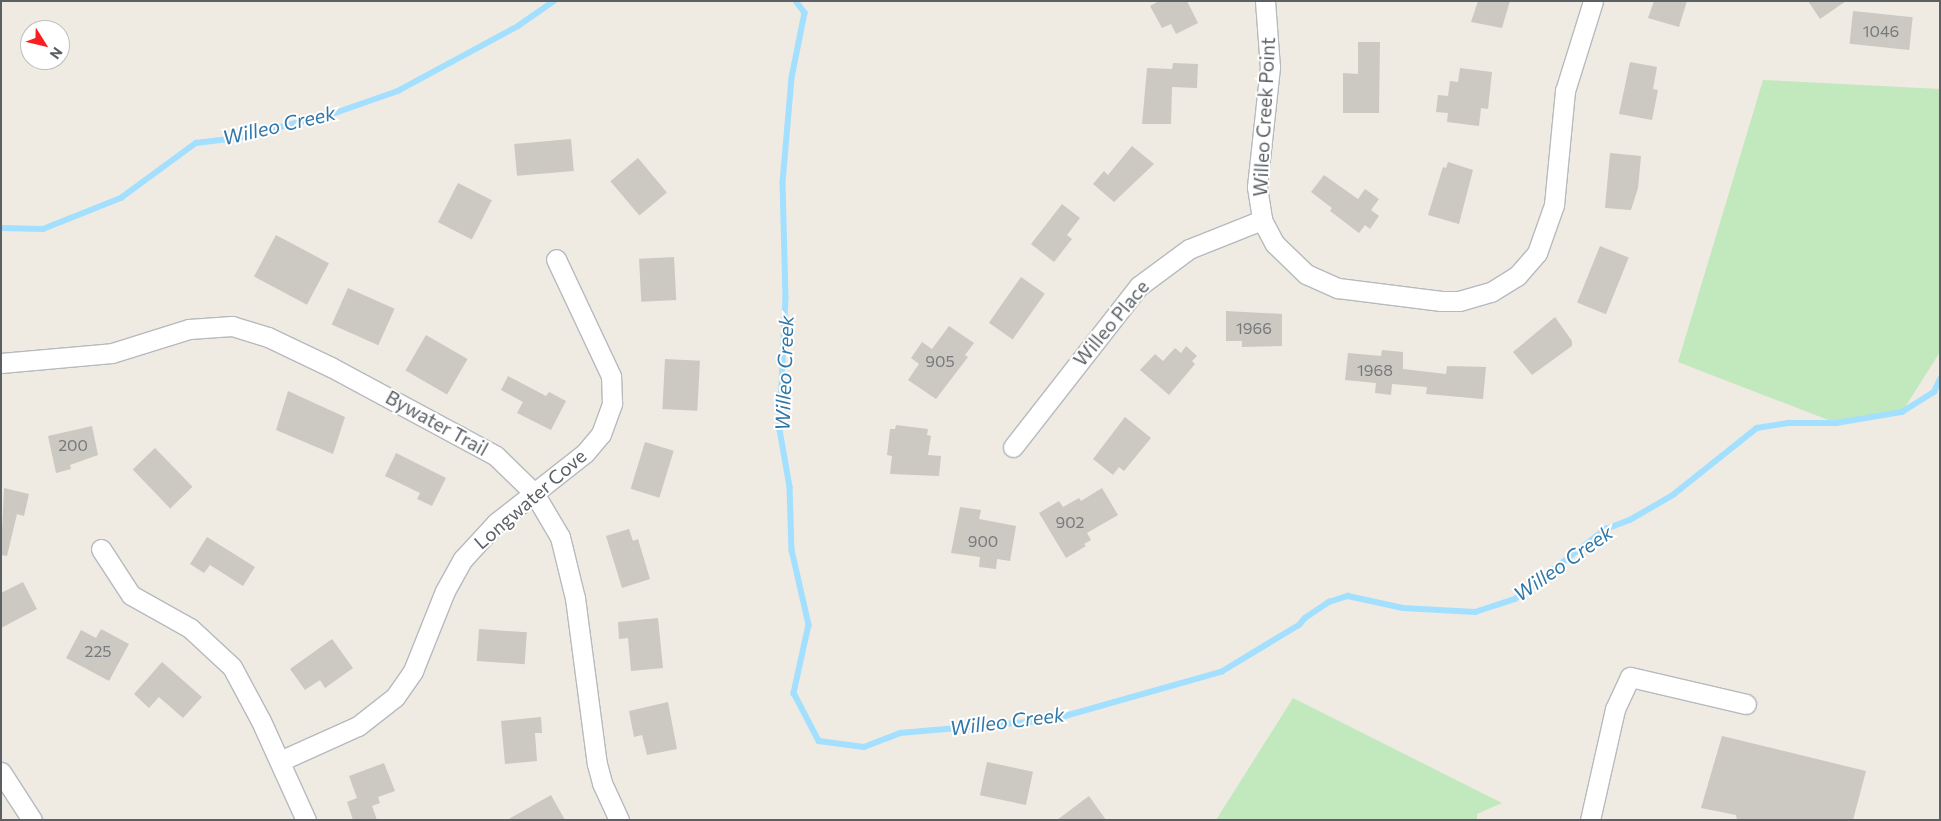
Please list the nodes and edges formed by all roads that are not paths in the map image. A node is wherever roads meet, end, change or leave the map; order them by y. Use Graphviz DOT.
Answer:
graph roads {
  1 [pos="1266,1"];
  2 [pos="1593,1"];
  3 [pos="1262,220"];
  4 [pos="556,259"];
  5 [pos="1,363"];
  6 [pos="1014,447"];
  7 [pos="534,493"];
  8 [pos="102,549"];
  9 [pos="1746,704"];
  10 [pos="280,761"];
  11 [pos="1,772"];
  12 [pos="32,820"];
  13 [pos="306,820"];
  14 [pos="619,820"];
  15 [pos="1590,820"];
  1 -- 3 [label="street, Willeo Creek Point"];
  2 -- 3 [label="street, Willeo Creek Point"];
  3 -- 6 [label="street, Willeo Place"];
  4 -- 7 [label="street, Longwater Cove"];
  5 -- 7 [label="street, Bywater Trail"];
  7 -- 10 [label="street, Longwater Cove"];
  7 -- 14 [label="street, Bywater Trail"];
  8 -- 10 [label="street"];
  9 -- 15 [label="street"];
  10 -- 13 [label="street"];
  11 -- 12 [label="street"];
}
